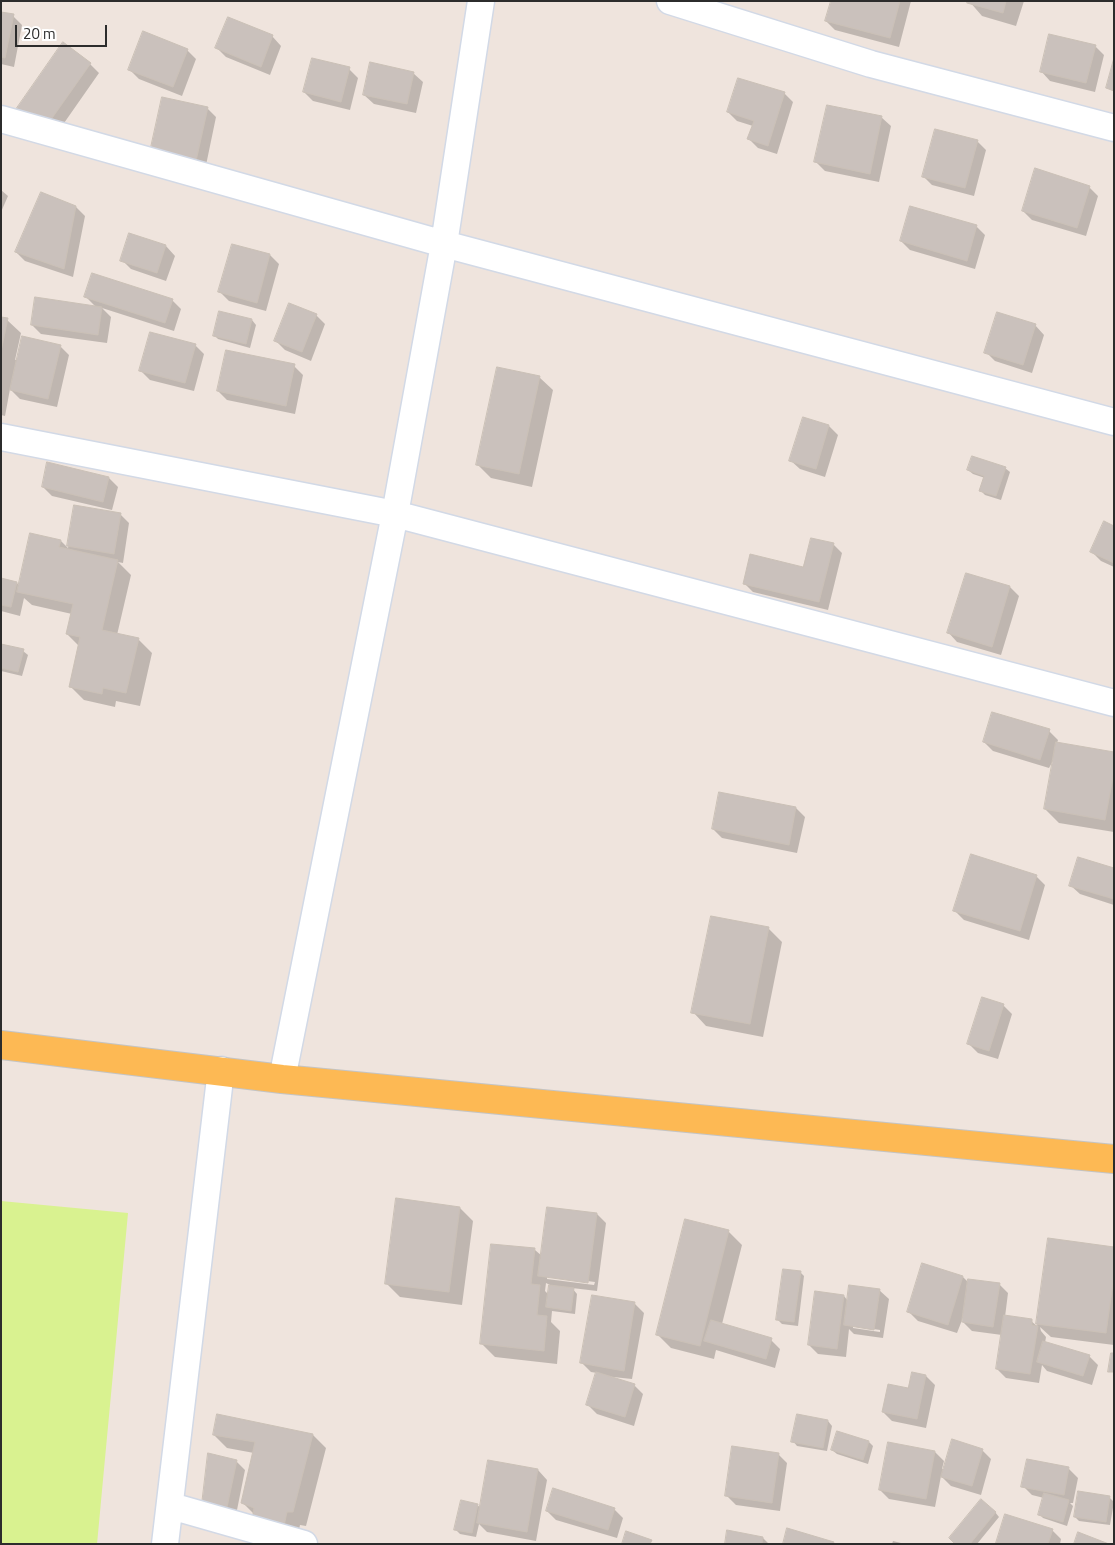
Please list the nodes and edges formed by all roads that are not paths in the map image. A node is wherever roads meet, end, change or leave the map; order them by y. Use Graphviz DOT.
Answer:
graph roads {
  1 [pos="481,1"];
  2 [pos="670,1"];
  3 [pos="1,119"];
  4 [pos="1114,128"];
  5 [pos="444,244"];
  6 [pos="1114,422"];
  7 [pos="1,437"];
  8 [pos="395,514"];
  9 [pos="1114,703"];
  10 [pos="1,1045"];
  11 [pos="221,1070"];
  12 [pos="282,1079"];
  13 [pos="1114,1160"];
  14 [pos="171,1506"];
  15 [pos="165,1544"];
  16 [pos="304,1544"];
  1 -- 5 [label="street"];
  2 -- 4 [label="street"];
  3 -- 5 [label="street"];
  5 -- 6 [label="street"];
  5 -- 8 [label="street"];
  7 -- 8 [label="street"];
  8 -- 9 [label="street"];
  8 -- 12 [label="street"];
  10 -- 11 [label="main road"];
  11 -- 12 [label="main road"];
  11 -- 14 [label="street"];
  12 -- 13 [label="main road"];
  14 -- 15 [label="street"];
  14 -- 16 [label="street"];
}
